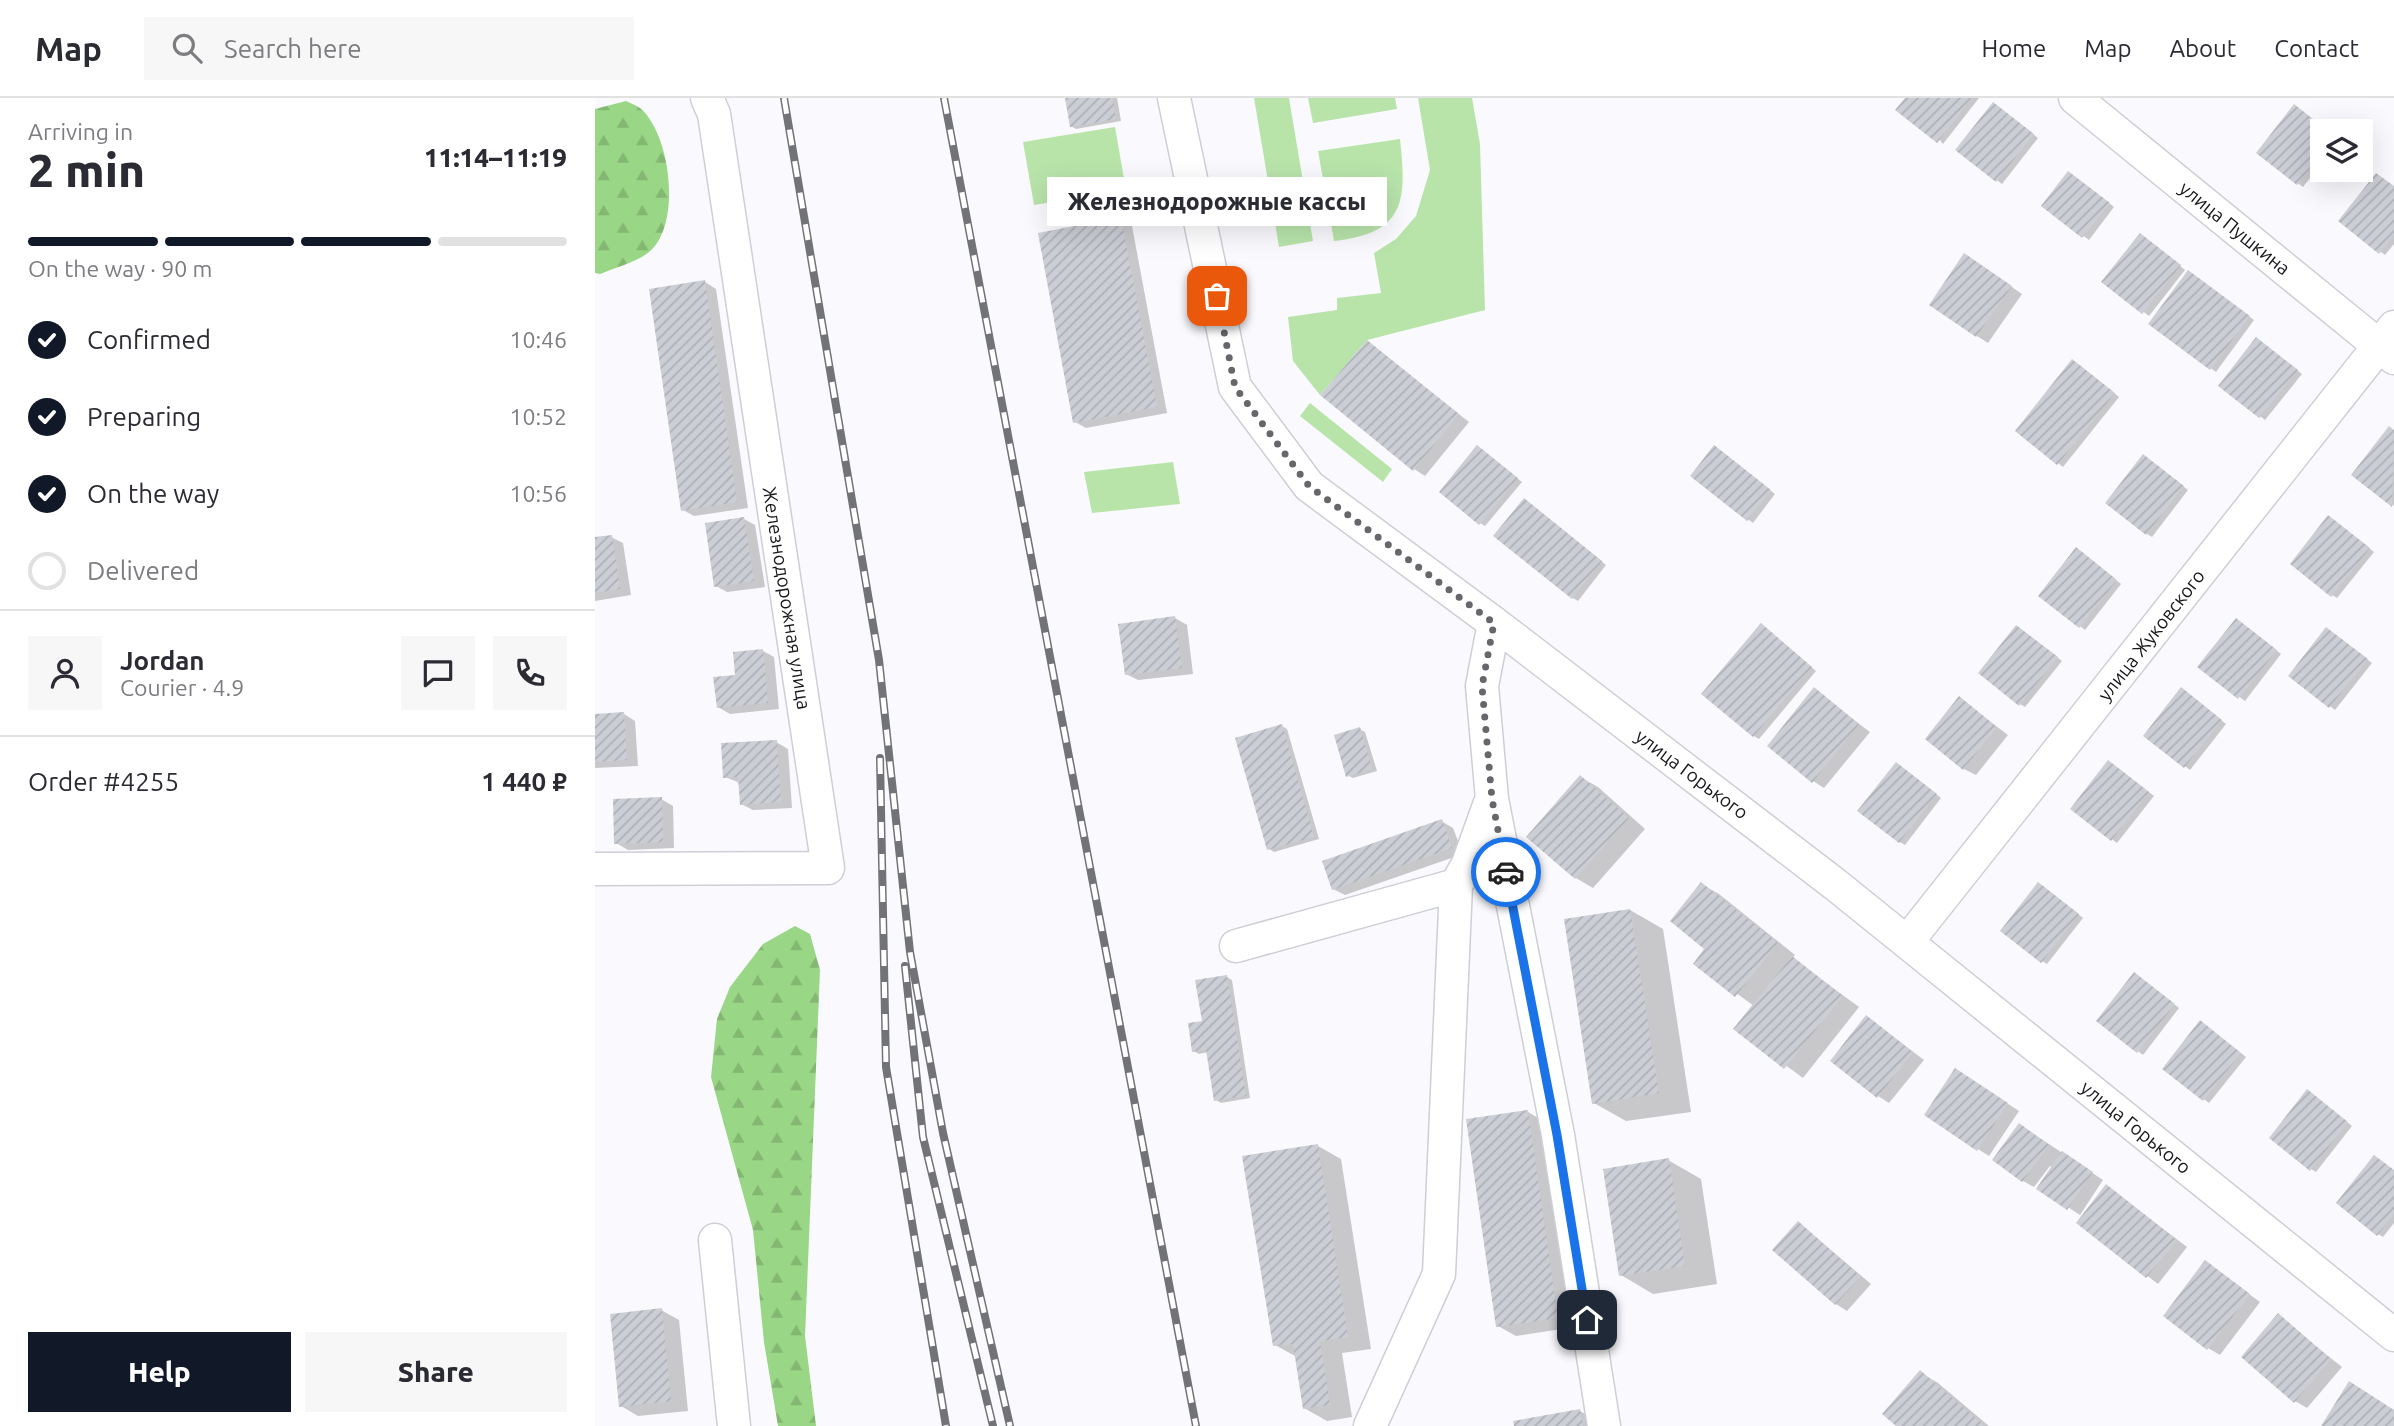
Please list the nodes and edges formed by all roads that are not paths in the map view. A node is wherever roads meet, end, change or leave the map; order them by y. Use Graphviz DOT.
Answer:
graph roads {
  1 [pos="707,98"];
  2 [pos="1174,98"];
  3 [pos="2075,98"];
  4 [pos="2389,344"];
  5 [pos="1494,623"];
  6 [pos="1492,799"];
  7 [pos="595,869"];
  8 [pos="1456,885"];
  9 [pos="1907,942"];
  10 [pos="1236,946"];
  11 [pos="715,1240"];
  12 [pos="2394,1335"];
  13 [pos="734,1426"];
  14 [pos="1370,1426"];
  15 [pos="1604,1426"];
  1 -- 7 [label="street, Железнодорожная улица"];
  2 -- 5 [label="street, улица Горького"];
  3 -- 4 [label="street, улица Пушкина"];
  4 -- 9 [label="street, улица Жуковского"];
  5 -- 6 [label="street"];
  5 -- 9 [label="street, улица Горького"];
  6 -- 8 [label="street"];
  6 -- 15 [label="street"];
  8 -- 10 [label="street"];
  8 -- 14 [label="street"];
  9 -- 12 [label="street, улица Горького"];
  11 -- 13 [label="street"];
}
